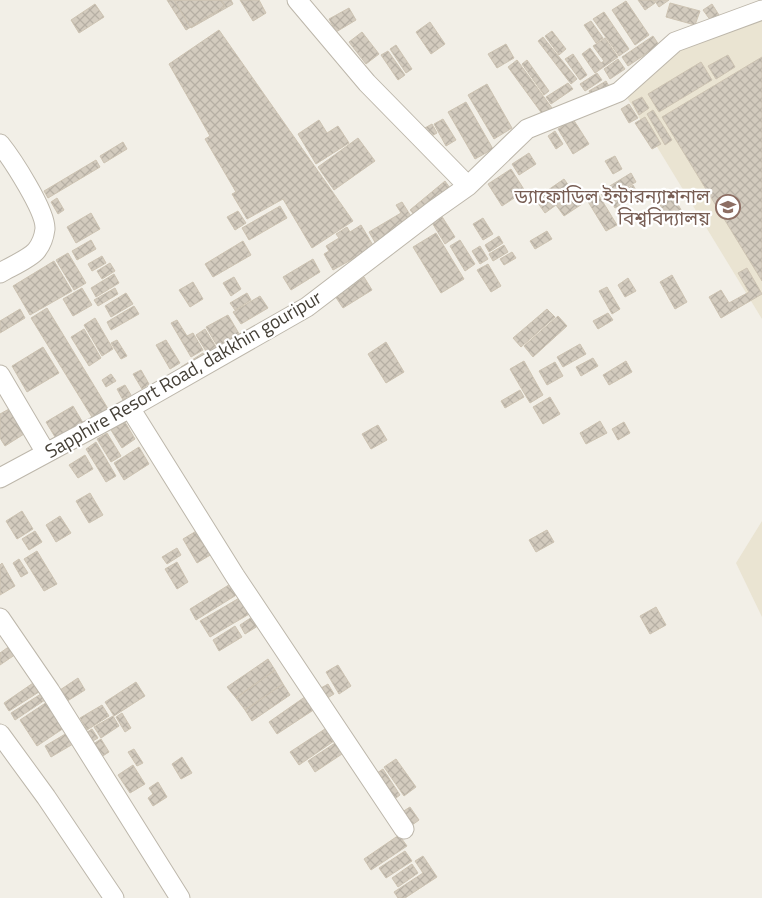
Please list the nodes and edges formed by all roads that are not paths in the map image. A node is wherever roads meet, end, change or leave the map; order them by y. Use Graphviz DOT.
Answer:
graph roads {
  1 [pos="297,0"];
  2 [pos="762,10"];
  3 [pos="0,144"];
  4 [pos="468,186"];
  5 [pos="0,273"];
  6 [pos="0,375"];
  7 [pos="130,408"];
  8 [pos="46,453"];
  9 [pos="0,478"];
  10 [pos="0,618"];
  11 [pos="0,734"];
  12 [pos="404,829"];
  13 [pos="114,898"];
  14 [pos="180,898"];
  1 -- 4 [label="street"];
  2 -- 4 [label="street, Sapphire Resort Road, dakkhin gouripur"];
  3 -- 5 [label="street"];
  4 -- 7 [label="street, Sapphire Resort Road, dakkhin gouripur"];
  6 -- 8 [label="street"];
  7 -- 8 [label="street, Sapphire Resort Road, dakkhin gouripur"];
  7 -- 12 [label="street"];
  8 -- 9 [label="street, Sapphire Resort Road, dakkhin gouripur"];
  10 -- 14 [label="street"];
  11 -- 13 [label="street"];
}
